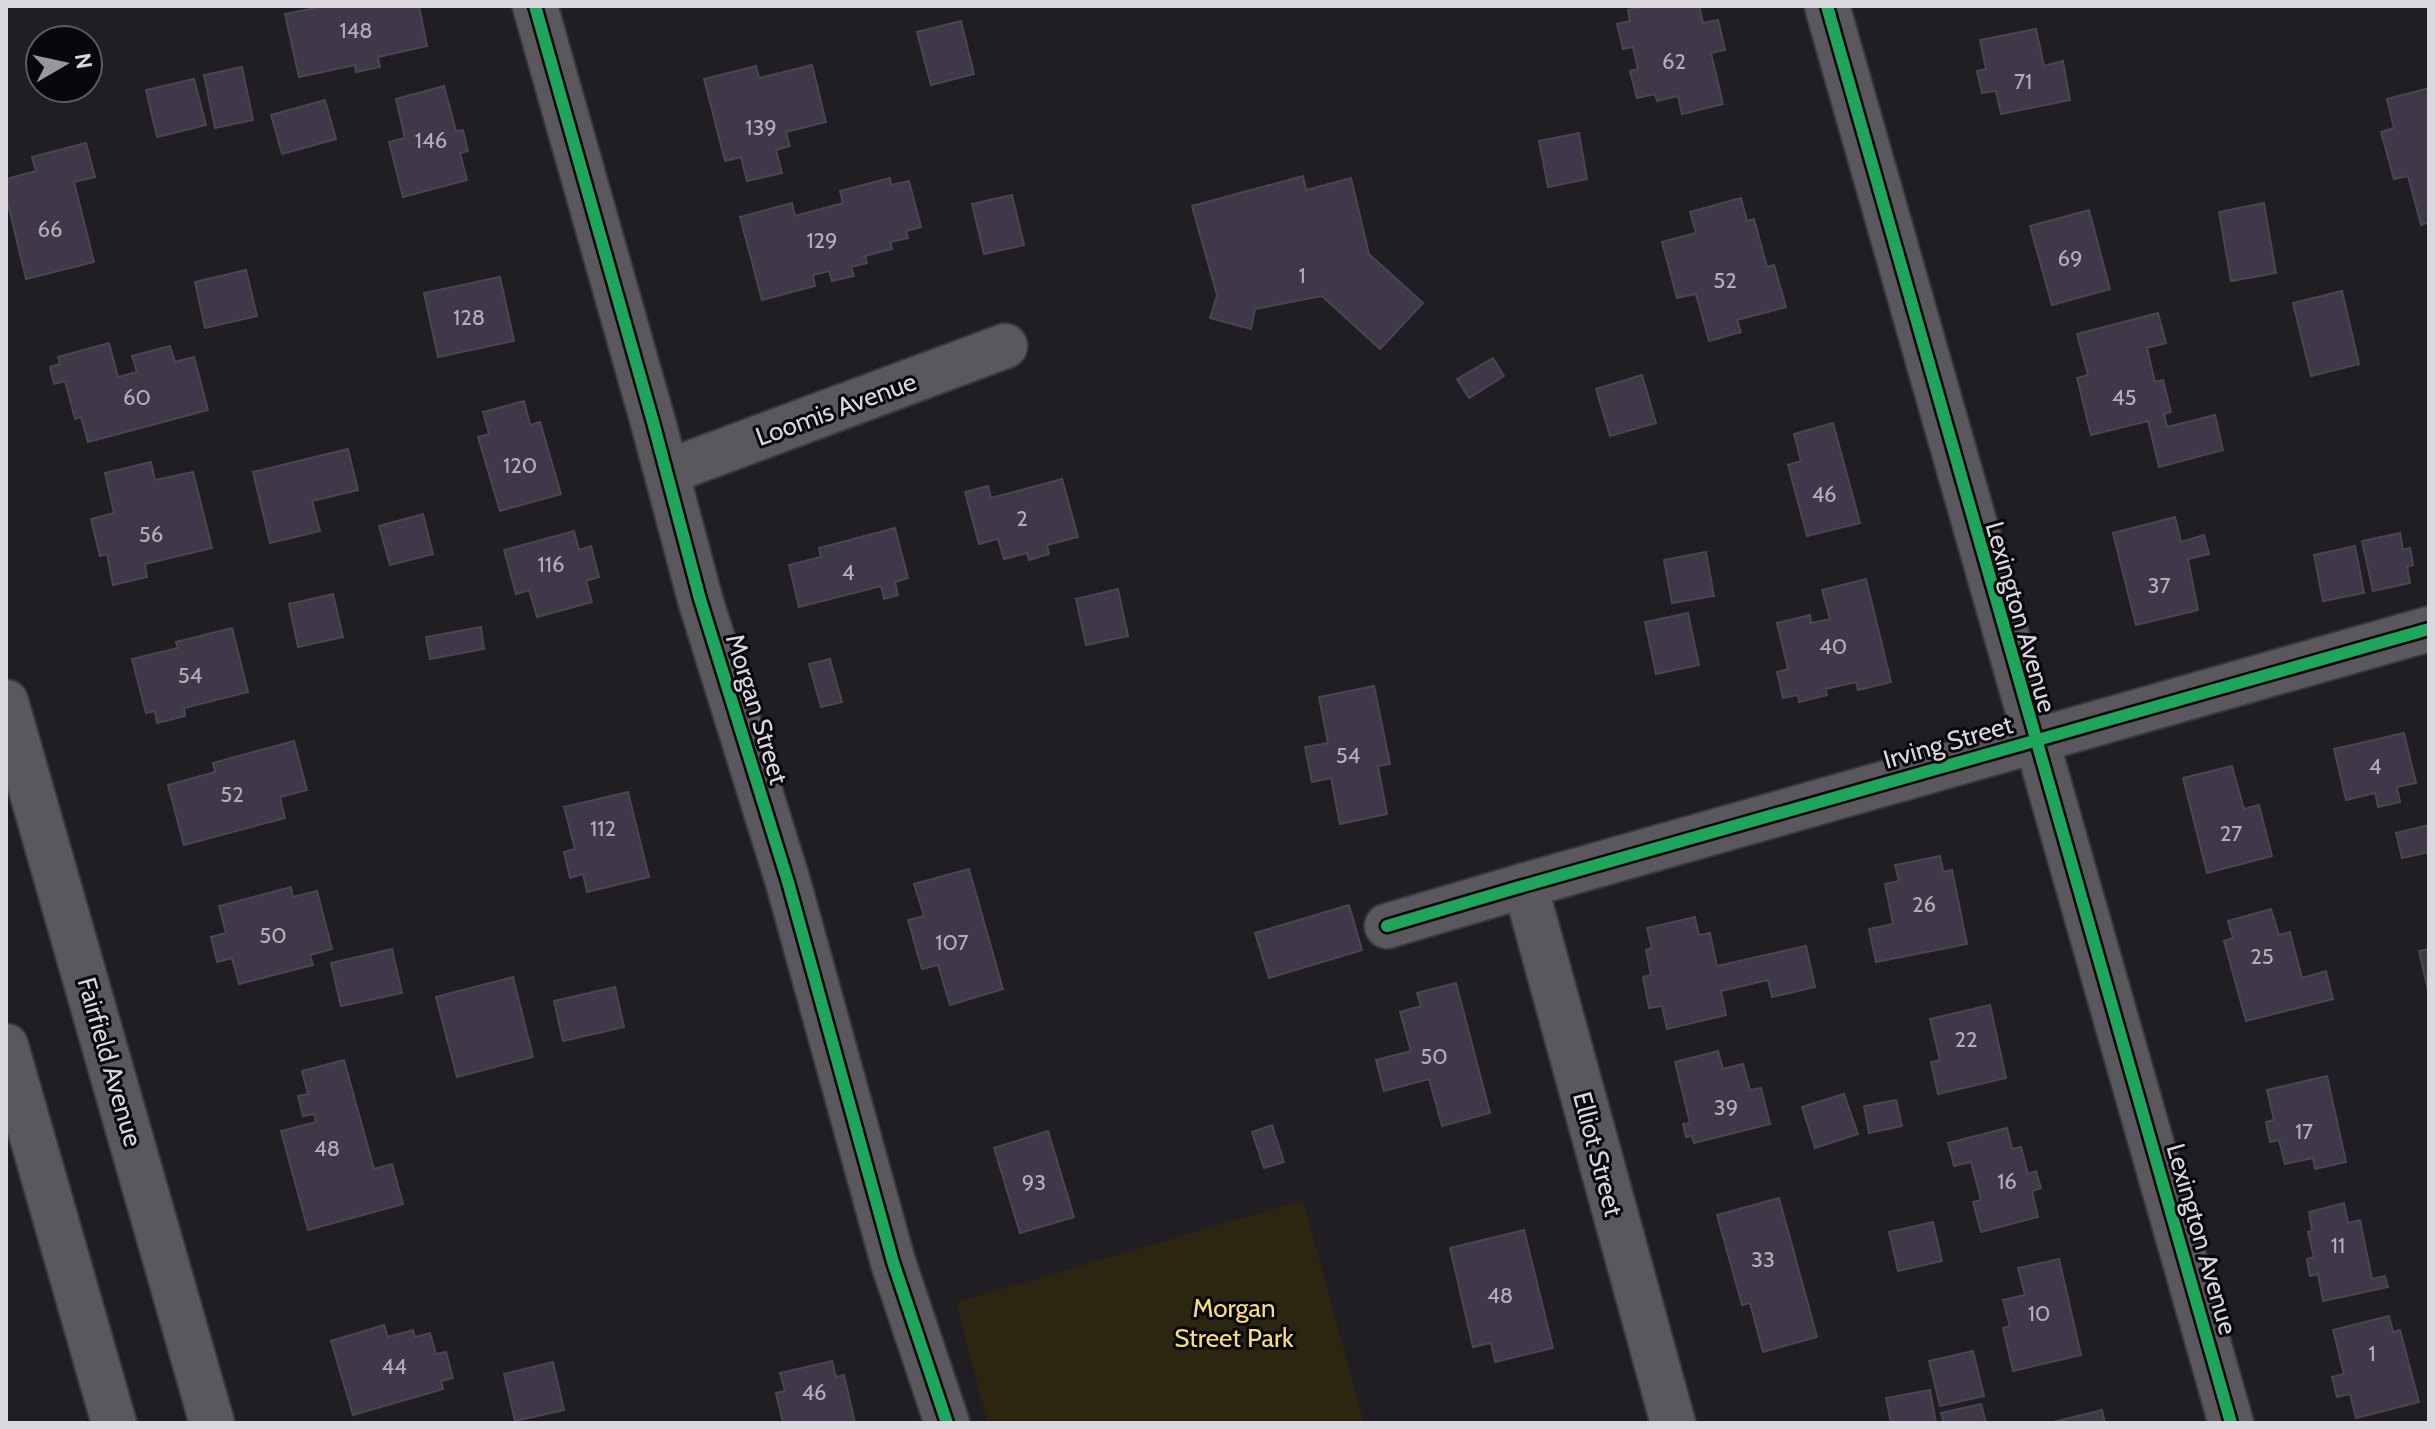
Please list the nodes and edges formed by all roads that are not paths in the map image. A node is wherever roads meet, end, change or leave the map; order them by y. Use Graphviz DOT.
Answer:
graph roads {
  1 [pos="535,6"];
  2 [pos="1827,6"];
  3 [pos="1005,346"];
  4 [pos="667,472"];
  5 [pos="2429,629"];
  6 [pos="6,702"];
  7 [pos="2034,741"];
  8 [pos="1525,885"];
  9 [pos="1387,926"];
  10 [pos="6,1046"];
  11 [pos="114,1423"];
  12 [pos="212,1423"];
  13 [pos="947,1423"];
  14 [pos="1673,1423"];
  15 [pos="2231,1423"];
  1 -- 4 [label="street, Morgan Street"];
  2 -- 7 [label="street, Lexington Avenue"];
  3 -- 4 [label="street, Loomis Avenue"];
  4 -- 13 [label="street, Morgan Street"];
  5 -- 7 [label="street, Irving Street"];
  6 -- 12 [label="street, Fairfield Avenue"];
  7 -- 8 [label="street, Irving Street"];
  7 -- 15 [label="street, Lexington Avenue"];
  8 -- 9 [label="street, Irving Street"];
  8 -- 14 [label="street, Elliot Street"];
  10 -- 11 [label="street"];
}
